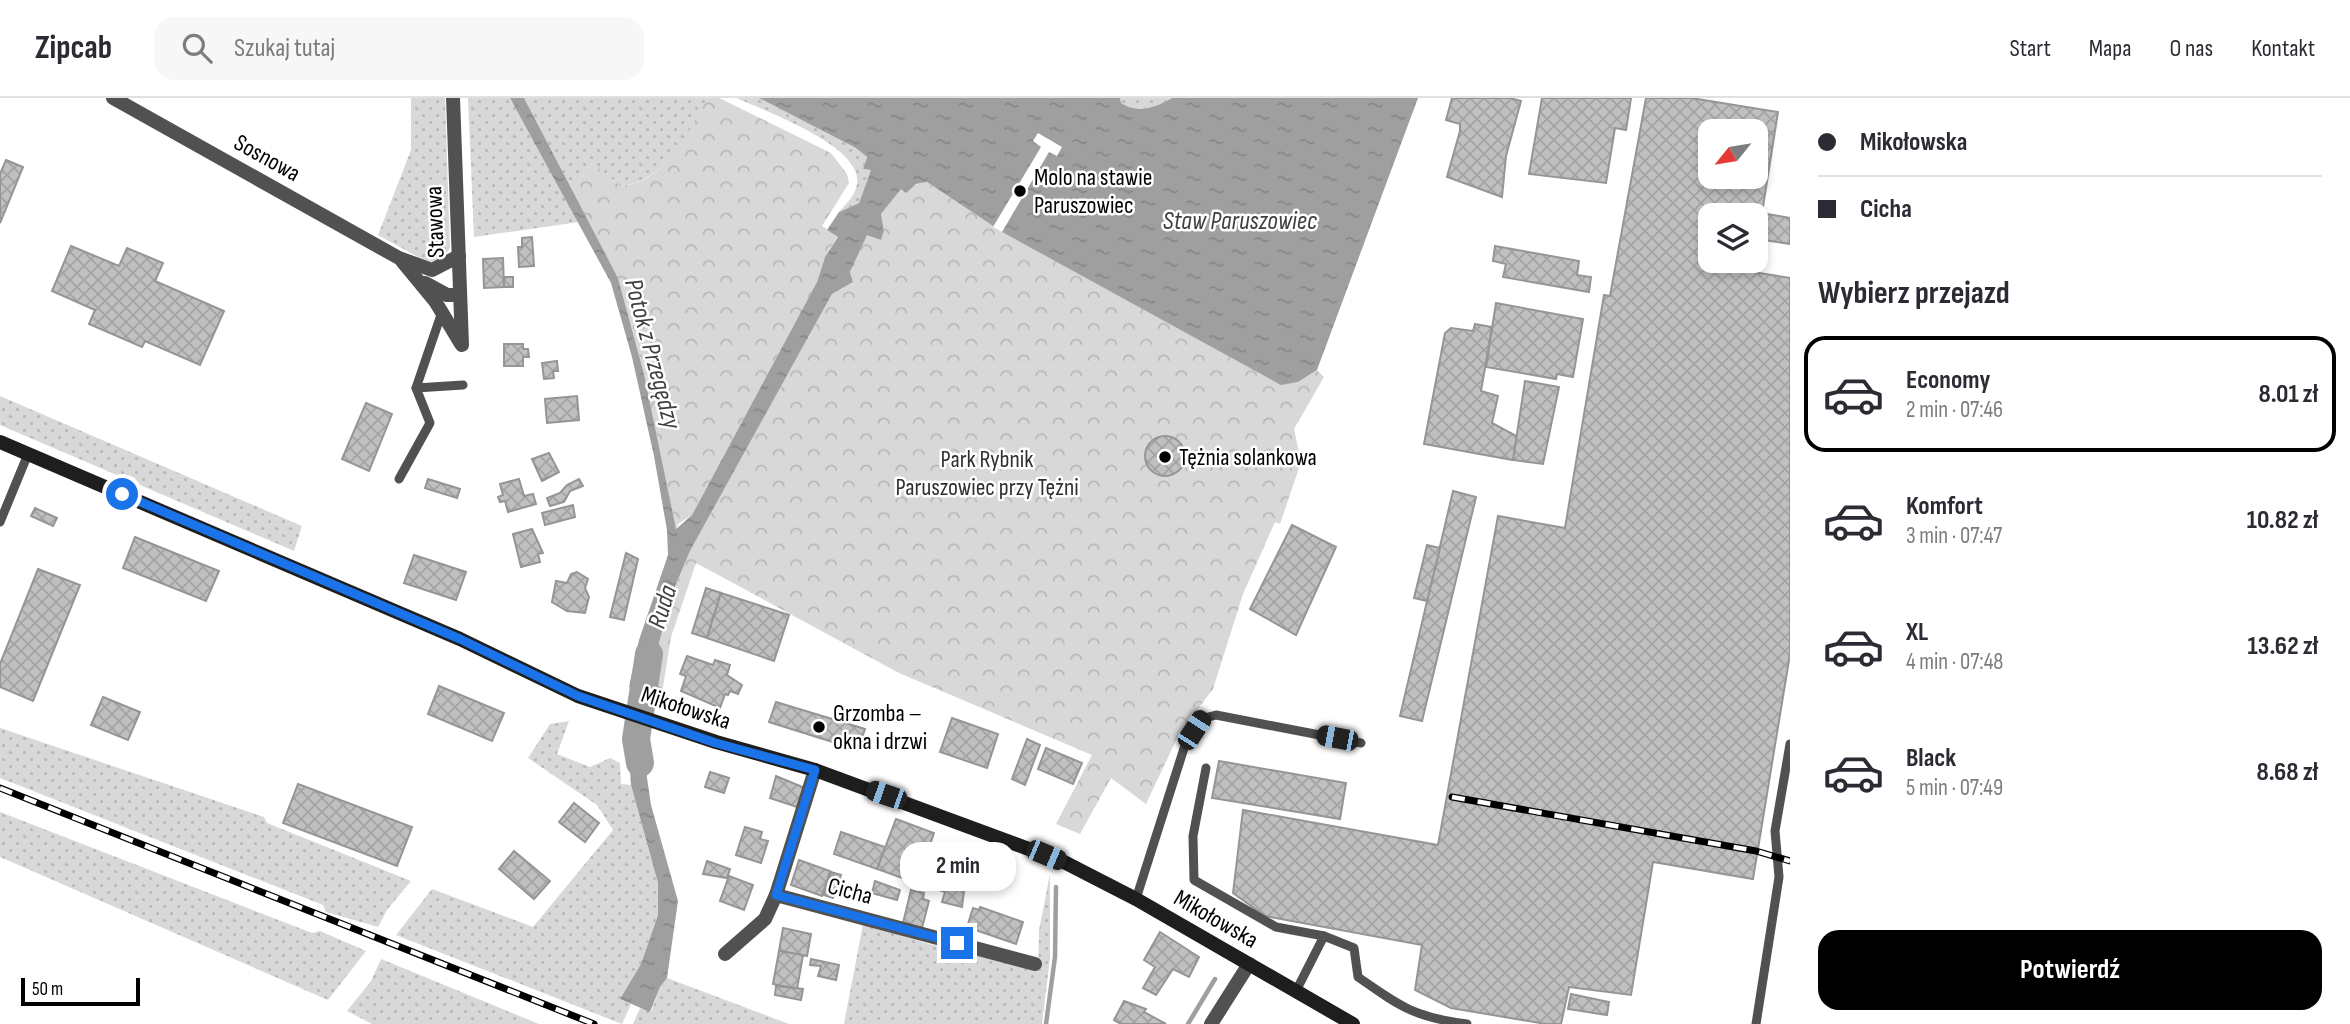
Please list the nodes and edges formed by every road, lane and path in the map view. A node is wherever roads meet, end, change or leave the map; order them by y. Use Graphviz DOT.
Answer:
graph roads {
  1 [pos="453,98"];
  2 [pos="122,100"];
  3 [pos="459,256"];
  4 [pos="423,275"];
  5 [pos="460,291"];
  6 [pos="442,312"];
  7 [pos="463,385"];
  8 [pos="416,388"];
  9 [pos="0,442"];
  10 [pos="28,454"];
  11 [pos="399,479"];
  12 [pos="0,522"];
  13 [pos="1361,743"];
  14 [pos="1790,744"];
  15 [pos="1206,768"];
  16 [pos="815,770"];
  17 [pos="776,895"];
  18 [pos="1136,899"];
  19 [pos="1324,936"];
  20 [pos="725,954"];
  21 [pos="1035,964"];
  22 [pos="1249,964"];
  23 [pos="1296,991"];
  24 [pos="1211,1024"];
  25 [pos="1353,1024"];
  26 [pos="1467,1024"];
  27 [pos="1756,1024"];
  1 -- 3 [label="street, Stawowa"];
  2 -- 4 [label="street, Sosnowa"];
  3 -- 4 [label="street"];
  3 -- 5 [label="street, Stawowa"];
  4 -- 5 [label="street, Sosnowa"];
  4 -- 6 [label="street"];
  5 -- 6 [label="street, Stawowa"];
  6 -- 8 [label="lane"];
  7 -- 8 [label="lane"];
  8 -- 11 [label="lane"];
  9 -- 10 [label="main road, Mikołowska"];
  10 -- 12 [label="lane"];
  10 -- 16 [label="main road, Mikołowska"];
  13 -- 18 [label="lane"];
  14 -- 27 [label="lane"];
  15 -- 19 [label="lane"];
  16 -- 17 [label="street"];
  16 -- 18 [label="main road, Mikołowska"];
  17 -- 20 [label="street"];
  17 -- 21 [label="street, Cicha"];
  18 -- 22 [label="main road, Mikołowska"];
  19 -- 23 [label="lane"];
  19 -- 26 [label="lane"];
  22 -- 23 [label="main road, Mikołowska"];
  22 -- 24 [label="street"];
  23 -- 25 [label="main road, Mikołowska"];
}
